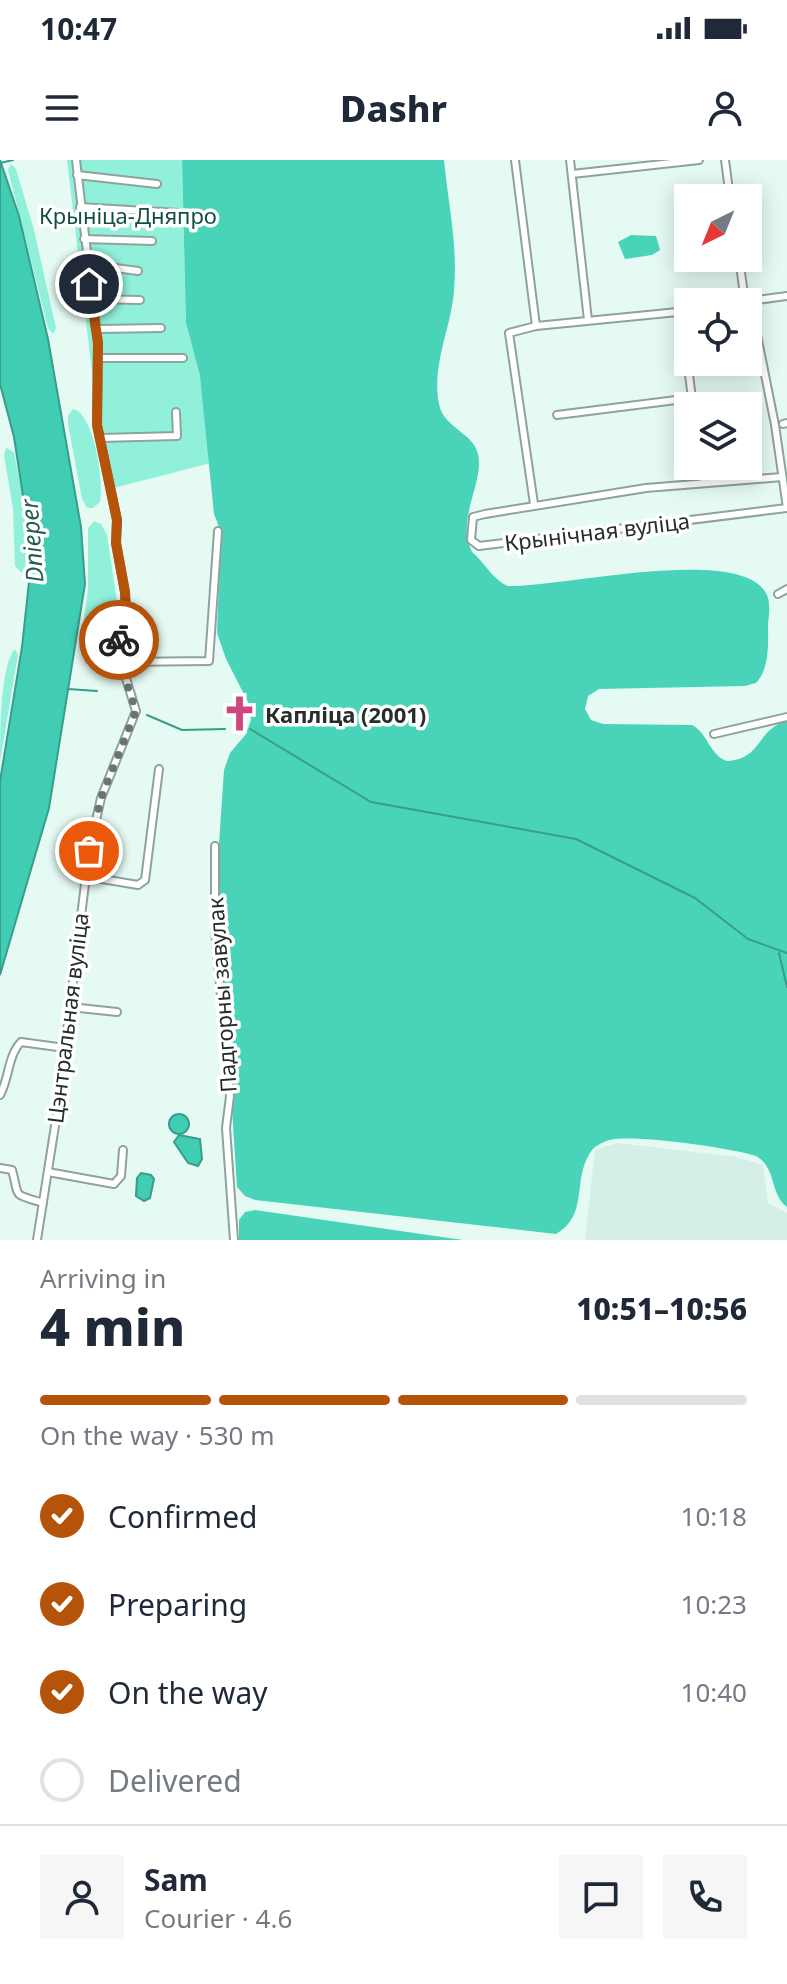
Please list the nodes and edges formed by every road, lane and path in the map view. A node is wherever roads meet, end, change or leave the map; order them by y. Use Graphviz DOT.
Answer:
graph roads {
  1 [pos="76,160"];
  2 [pos="515,160"];
  3 [pos="570,160"];
  4 [pos="699,160"];
  5 [pos="725,160"];
  6 [pos="572,174"];
  7 [pos="77,175"];
  8 [pos="157,184"];
  9 [pos="728,184"];
  10 [pos="80,207"];
  11 [pos="178,213"];
  12 [pos="84,239"];
  13 [pos="152,241"];
  14 [pos="86,264"];
  15 [pos="138,271"];
  16 [pos="787,296"];
  17 [pos="91,299"];
  18 [pos="762,299"];
  19 [pos="140,300"];
  20 [pos="674,313"];
  21 [pos="588,320"];
  22 [pos="536,326"];
  23 [pos="161,328"];
  24 [pos="97,329"];
  25 [pos="99,358"];
  26 [pos="183,358"];
  27 [pos="762,363"];
  28 [pos="674,404"];
  29 [pos="176,412"];
  30 [pos="557,415"];
  31 [pos="100,438"];
  32 [pos="784,480"];
  33 [pos="704,482"];
  34 [pos="534,504"];
  35 [pos="787,508"];
  36 [pos="218,531"];
  37 [pos="787,589"];
  38 [pos="778,594"];
  39 [pos="121,662"];
  40 [pos="787,717"];
  41 [pos="714,734"];
  42 [pos="159,769"];
  43 [pos="215,846"];
  44 [pos="84,876"];
  45 [pos="70,1007"];
  46 [pos="117,1012"];
  47 [pos="65,1048"];
  48 [pos="0,1095"];
  49 [pos="123,1150"];
  50 [pos="0,1168"];
  51 [pos="48,1172"];
  52 [pos="43,1203"];
  53 [pos="37,1240"];
  54 [pos="234,1240"];
  1 -- 7 [label="street"];
  2 -- 22 [label="street"];
  3 -- 6 [label="street"];
  4 -- 6 [label="street"];
  5 -- 9 [label="street"];
  6 -- 21 [label="street"];
  7 -- 8 [label="street"];
  7 -- 10 [label="street"];
  10 -- 11 [label="street"];
  10 -- 12 [label="street"];
  12 -- 13 [label="street"];
  12 -- 14 [label="street"];
  14 -- 15 [label="street"];
  14 -- 17 [label="street"];
  16 -- 18 [label="street"];
  17 -- 19 [label="street"];
  17 -- 24 [label="street"];
  20 -- 21 [label="street"];
  21 -- 22 [label="street"];
  22 -- 34 [label="street, Крынічная вуліца"];
  23 -- 24 [label="street"];
  24 -- 25 [label="street"];
  25 -- 26 [label="street"];
  25 -- 31 [label="street"];
  27 -- 32 [label="street"];
  28 -- 30 [label="street"];
  29 -- 31 [label="street"];
  31 -- 39 [label="street"];
  32 -- 33 [label="street"];
  32 -- 35 [label="street"];
  33 -- 34 [label="street"];
  34 -- 35 [label="street, Крынічная вуліца"];
  36 -- 39 [label="street"];
  37 -- 38 [label="street"];
  39 -- 44 [label="street, Цэнтральная вуліца"];
  40 -- 41 [label="street"];
  42 -- 44 [label="street"];
  43 -- 54 [label="street, Падгорны завулак"];
  44 -- 45 [label="street, Цэнтральная вуліца"];
  45 -- 46 [label="street"];
  45 -- 47 [label="street, Цэнтральная вуліца"];
  47 -- 48 [label="street"];
  47 -- 51 [label="street, Цэнтральная вуліца"];
  49 -- 51 [label="street"];
  50 -- 52 [label="street"];
  51 -- 52 [label="street, Цэнтральная вуліца"];
  52 -- 53 [label="street, Цэнтральная вуліца"];
}
